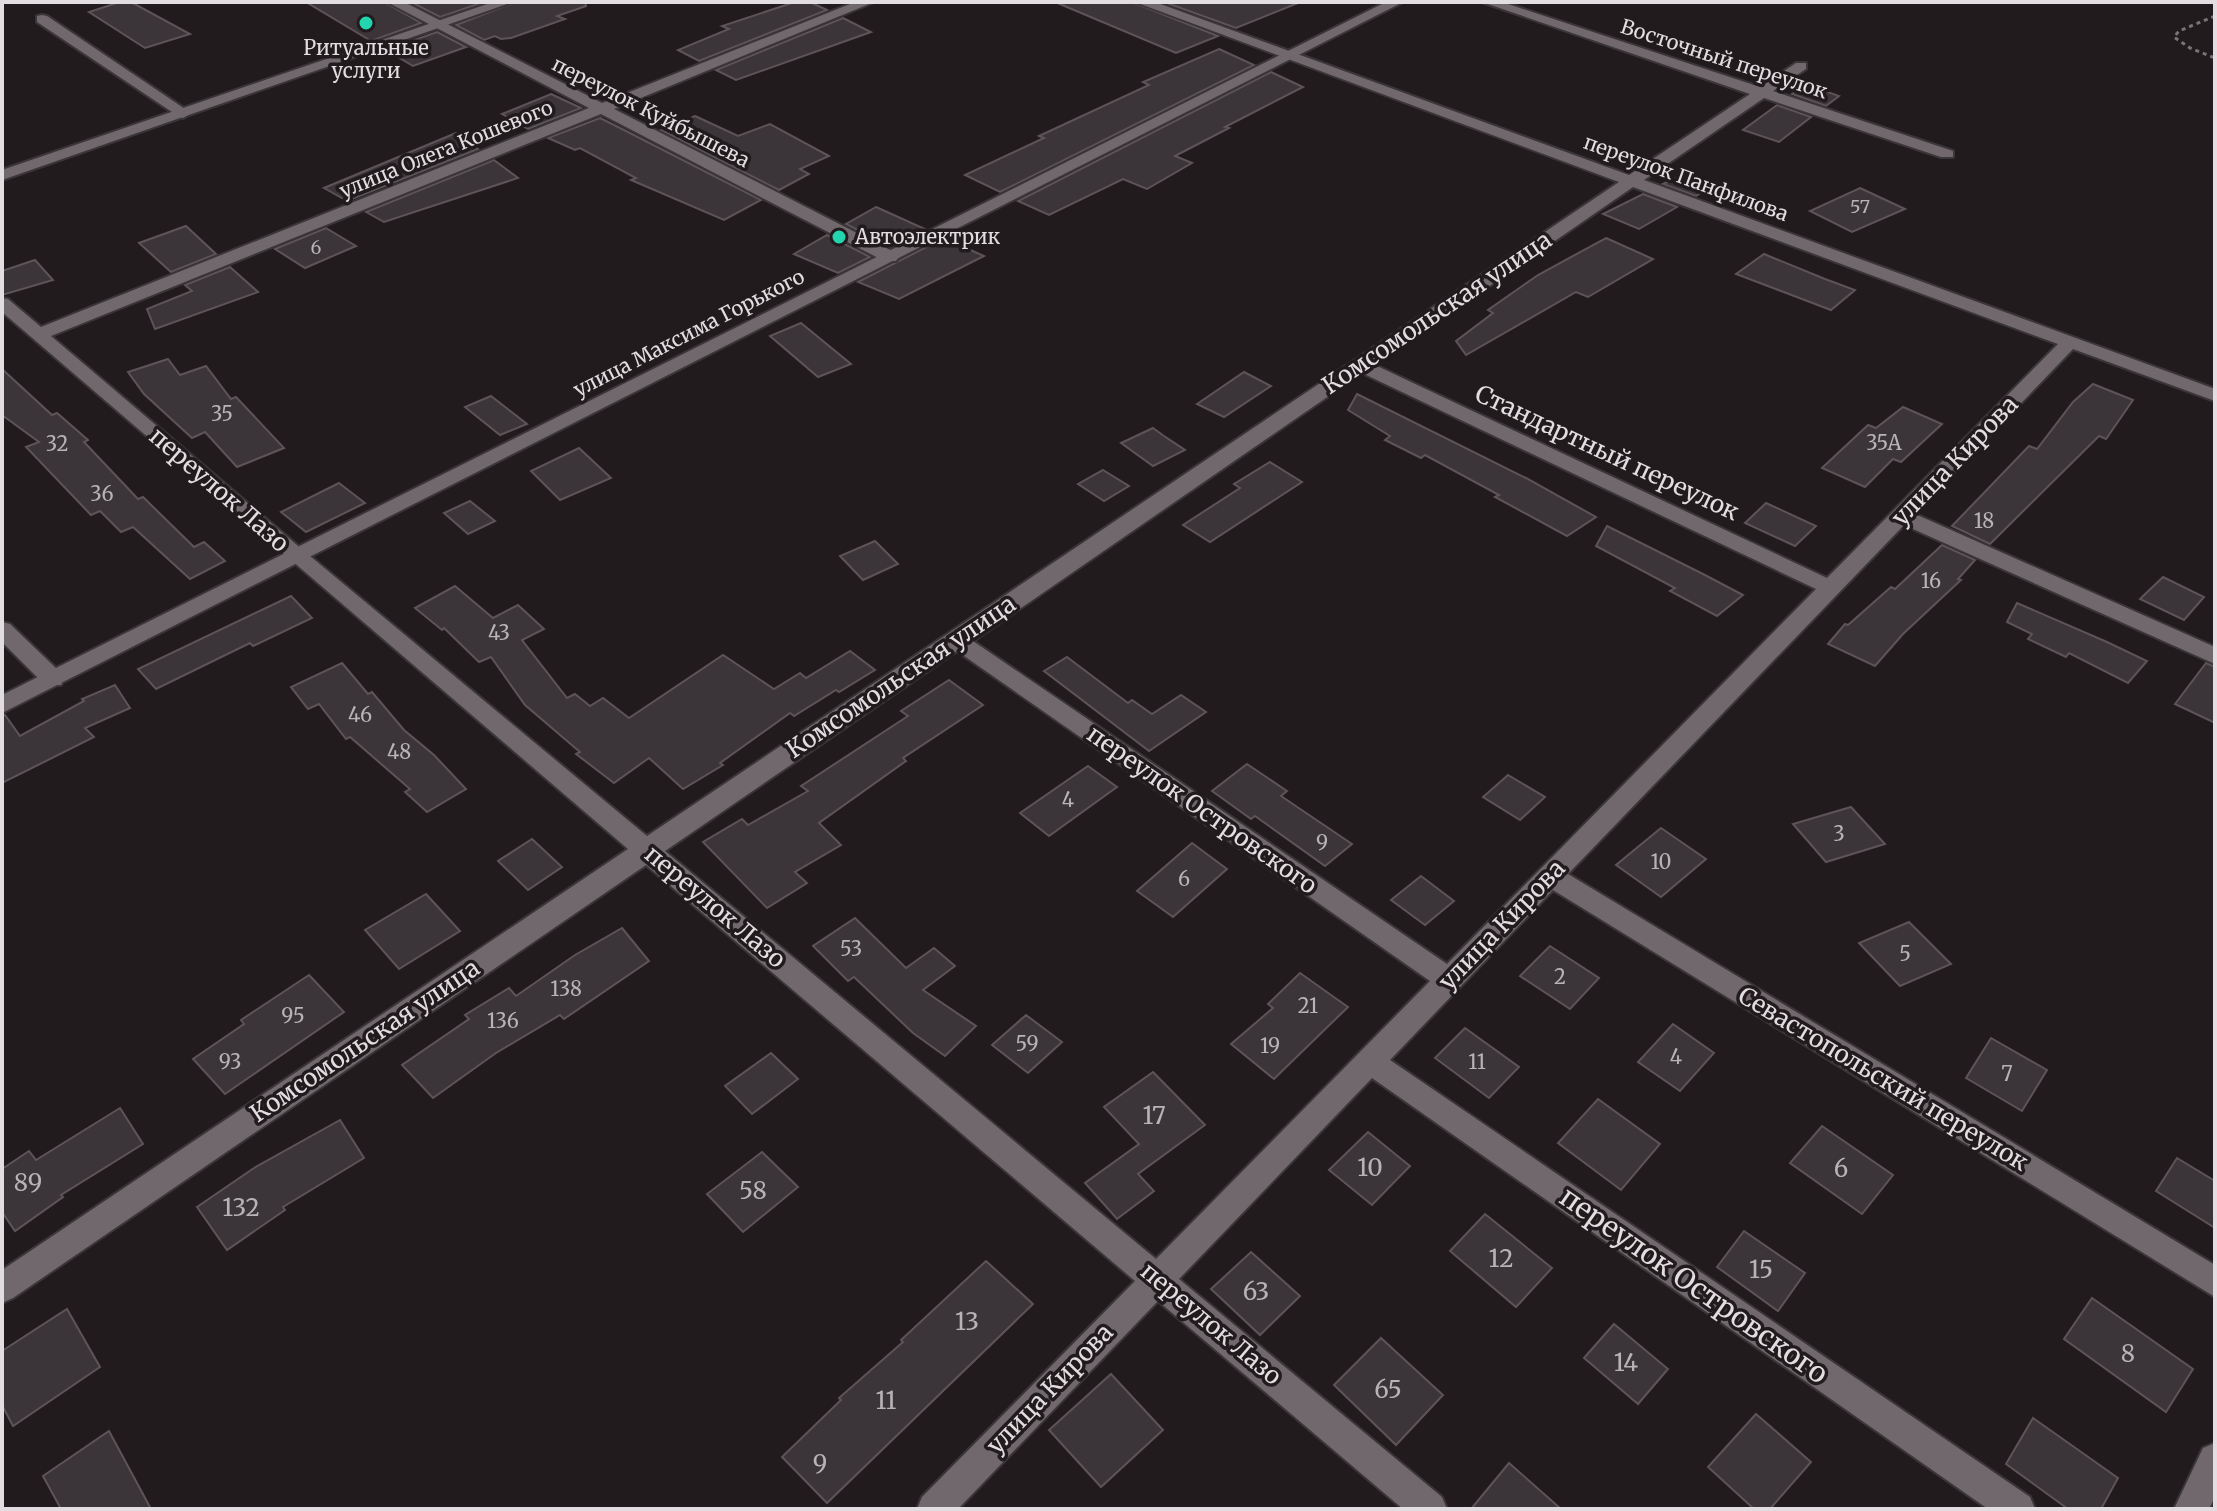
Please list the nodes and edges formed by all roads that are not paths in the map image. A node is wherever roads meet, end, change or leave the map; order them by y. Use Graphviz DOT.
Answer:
graph roads {
  1 [pos="394,2"];
  2 [pos="506,2"];
  3 [pos="867,2"];
  4 [pos="1142,2"];
  5 [pos="1396,2"];
  6 [pos="1489,2"];
  7 [pos="42,19"];
  8 [pos="439,25"];
  9 [pos="1288,56"];
  10 [pos="1801,66"];
  11 [pos="1762,92"];
  12 [pos="601,108"];
  13 [pos="183,113"];
  14 [pos="1947,154"];
  15 [pos="2,175"];
  16 [pos="1631,181"];
  17 [pos="890,257"];
  18 [pos="2,303"];
  19 [pos="39,334"];
  20 [pos="2071,341"];
  21 [pos="1360,365"];
  22 [pos="2215,395"];
  23 [pos="1901,516"];
  24 [pos="296,556"];
  25 [pos="1831,588"];
  26 [pos="2,629"];
  27 [pos="956,640"];
  28 [pos="2215,656"];
  29 [pos="53,679"];
  30 [pos="2,705"];
  31 [pos="647,849"];
  32 [pos="1550,876"];
  33 [pos="1449,980"];
  34 [pos="1370,1061"];
  35 [pos="1158,1279"];
  36 [pos="2215,1282"];
  37 [pos="2,1288"];
  38 [pos="2215,1460"];
  39 [pos="934,1509"];
  40 [pos="1430,1509"];
  41 [pos="2018,1509"];
  42 [pos="2191,1509"];
  1 -- 8 [label="street, переулок Куйбышева"];
  2 -- 8 [label="street"];
  3 -- 12 [label="street, улица Олега Кошевого"];
  4 -- 9 [label="street, переулок Панфилова"];
  5 -- 9 [label="street, улица Максима Горького"];
  6 -- 11 [label="street, Восточный переулок"];
  7 -- 13 [label="street"];
  8 -- 12 [label="street, переулок Куйбышева"];
  8 -- 13 [label="street"];
  9 -- 16 [label="street, переулок Панфилова"];
  9 -- 17 [label="street, улица Максима Горького"];
  10 -- 11 [label="street, Комсомольская улица"];
  11 -- 14 [label="street, Восточный переулок"];
  11 -- 16 [label="street, Комсомольская улица"];
  12 -- 17 [label="street, переулок Куйбышева"];
  12 -- 19 [label="street, улица Олега Кошевого"];
  13 -- 15 [label="street"];
  16 -- 20 [label="street, переулок Панфилова"];
  16 -- 21 [label="street, Комсомольская улица"];
  17 -- 24 [label="street, улица Максима Горького"];
  18 -- 19 [label="street, переулок Лазо"];
  19 -- 24 [label="street, переулок Лазо"];
  20 -- 22 [label="street, переулок Панфилова"];
  20 -- 23 [label="street, улица Кирова"];
  21 -- 25 [label="street, Стандартный переулок"];
  21 -- 27 [label="street, Комсомольская улица"];
  23 -- 25 [label="street, улица Кирова"];
  23 -- 28 [label="street"];
  24 -- 29 [label="street, улица Максима Горького"];
  24 -- 31 [label="street, переулок Лазо"];
  25 -- 32 [label="street, улица Кирова"];
  26 -- 29 [label="street"];
  27 -- 31 [label="street, Комсомольская улица"];
  27 -- 33 [label="street, переулок Островского"];
  29 -- 30 [label="street, улица Максима Горького"];
  31 -- 35 [label="street, переулок Лазо"];
  31 -- 37 [label="street, Комсомольская улица"];
  32 -- 33 [label="street, улица Кирова"];
  32 -- 36 [label="street, Севастопольский переулок"];
  33 -- 34 [label="street, улица Кирова"];
  34 -- 35 [label="street, улица Кирова"];
  34 -- 41 [label="street, переулок Островского"];
  35 -- 39 [label="street, улица Кирова"];
  35 -- 40 [label="street, переулок Лазо"];
  38 -- 42 [label="street"];
}
